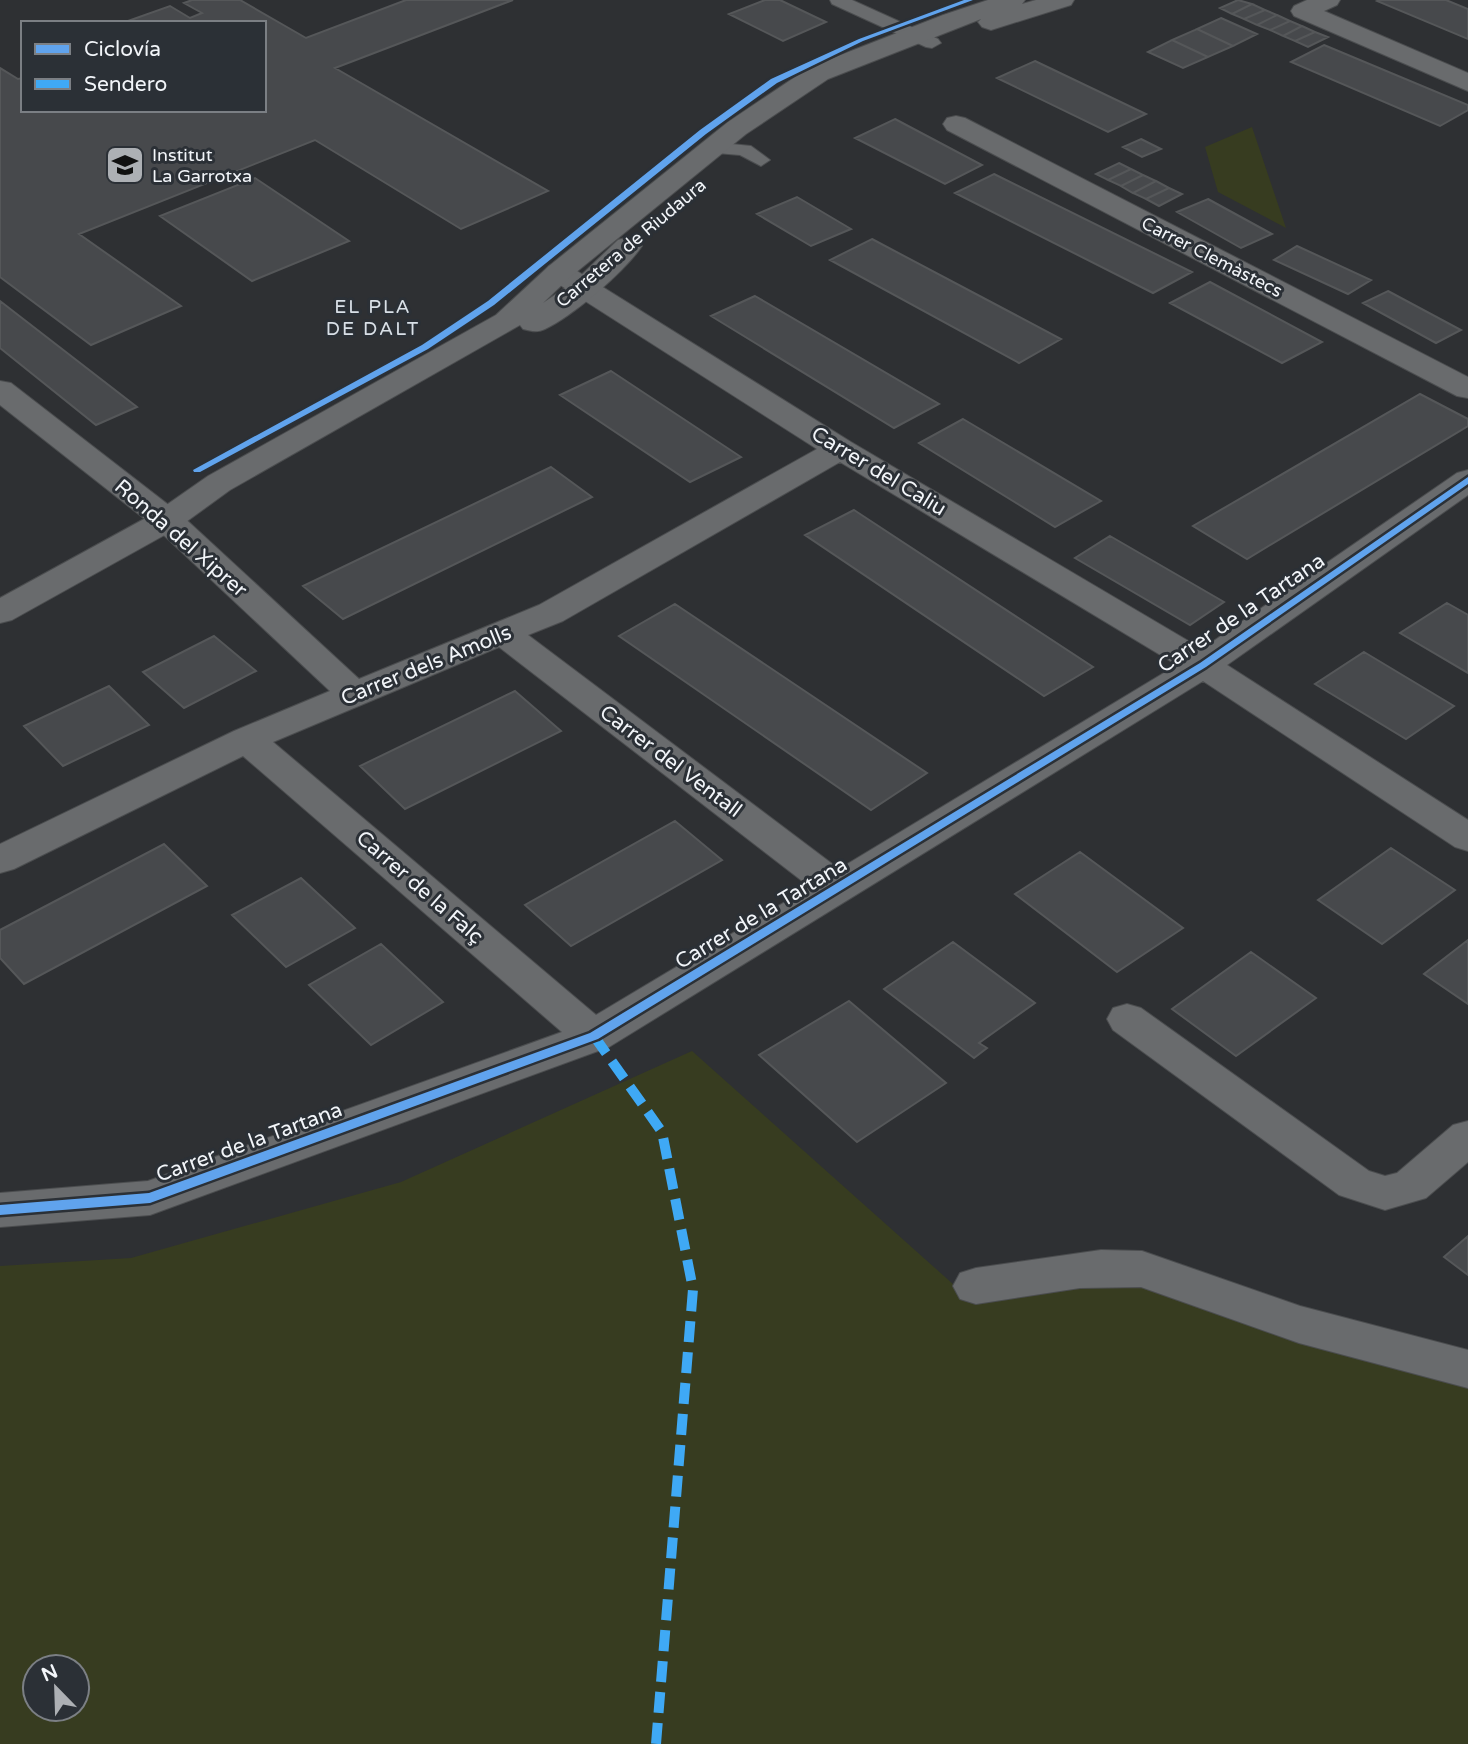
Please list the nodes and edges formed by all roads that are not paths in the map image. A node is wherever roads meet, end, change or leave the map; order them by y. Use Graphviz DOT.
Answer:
graph roads {
  1 [pos="838,0"];
  2 [pos="1062,0"];
  3 [pos="1328,0"];
  4 [pos="993,2"];
  5 [pos="924,39"];
  6 [pos="1468,83"];
  7 [pos="956,124"];
  8 [pos="712,148"];
  9 [pos="753,155"];
  10 [pos="571,280"];
  11 [pos="1468,389"];
  12 [pos="0,390"];
  13 [pos="841,449"];
  14 [pos="1468,480"];
  15 [pos="167,520"];
  16 [pos="0,612"];
  17 [pos="503,633"];
  18 [pos="1203,665"];
  19 [pos="354,694"];
  20 [pos="247,738"];
  21 [pos="1468,838"];
  22 [pos="0,860"];
  23 [pos="839,889"];
  24 [pos="1127,1018"];
  25 [pos="594,1036"];
  26 [pos="1468,1137"];
  27 [pos="0,1210"];
  28 [pos="976,1286"];
  29 [pos="1468,1369"];
  1 -- 5 [label="lane"];
  2 -- 5 [label="street, Carretera de Riudaura"];
  3 -- 6 [label="street"];
  4 -- 5 [label="street, Carretera de Riudaura"];
  5 -- 8 [label="street, Carretera de Riudaura"];
  5 -- 9 [label="street, Carretera de Riudaura"];
  7 -- 11 [label="street, Carrer Clemàstecs"];
  8 -- 9 [label="lane"];
  8 -- 10 [label="street, Carretera de Riudaura"];
  9 -- 10 [label="street, Carretera de Riudaura"];
  10 -- 13 [label="street, Carrer del Caliu"];
  10 -- 15 [label="street, Carretera de Riudaura"];
  12 -- 15 [label="street, Ronda del Xiprer"];
  13 -- 17 [label="street, Carrer dels Amolls"];
  13 -- 18 [label="street, Carrer del Caliu"];
  14 -- 18 [label="street, Carrer de la Tartana"];
  15 -- 16 [label="street, Carretera de Riudaura"];
  15 -- 19 [label="street, Ronda del Xiprer"];
  17 -- 19 [label="street, Carrer dels Amolls"];
  17 -- 23 [label="street, Carrer del Ventall"];
  18 -- 21 [label="street, Carrer del Caliu"];
  18 -- 23 [label="street, Carrer de la Tartana"];
  19 -- 20 [label="street, Carrer dels Amolls"];
  20 -- 22 [label="street, Carrer dels Amolls"];
  20 -- 25 [label="street, Carrer de la Falç"];
  23 -- 25 [label="street, Carrer de la Tartana"];
  24 -- 26 [label="street"];
  25 -- 27 [label="street, Carrer de la Tartana"];
  28 -- 29 [label="street"];
}
